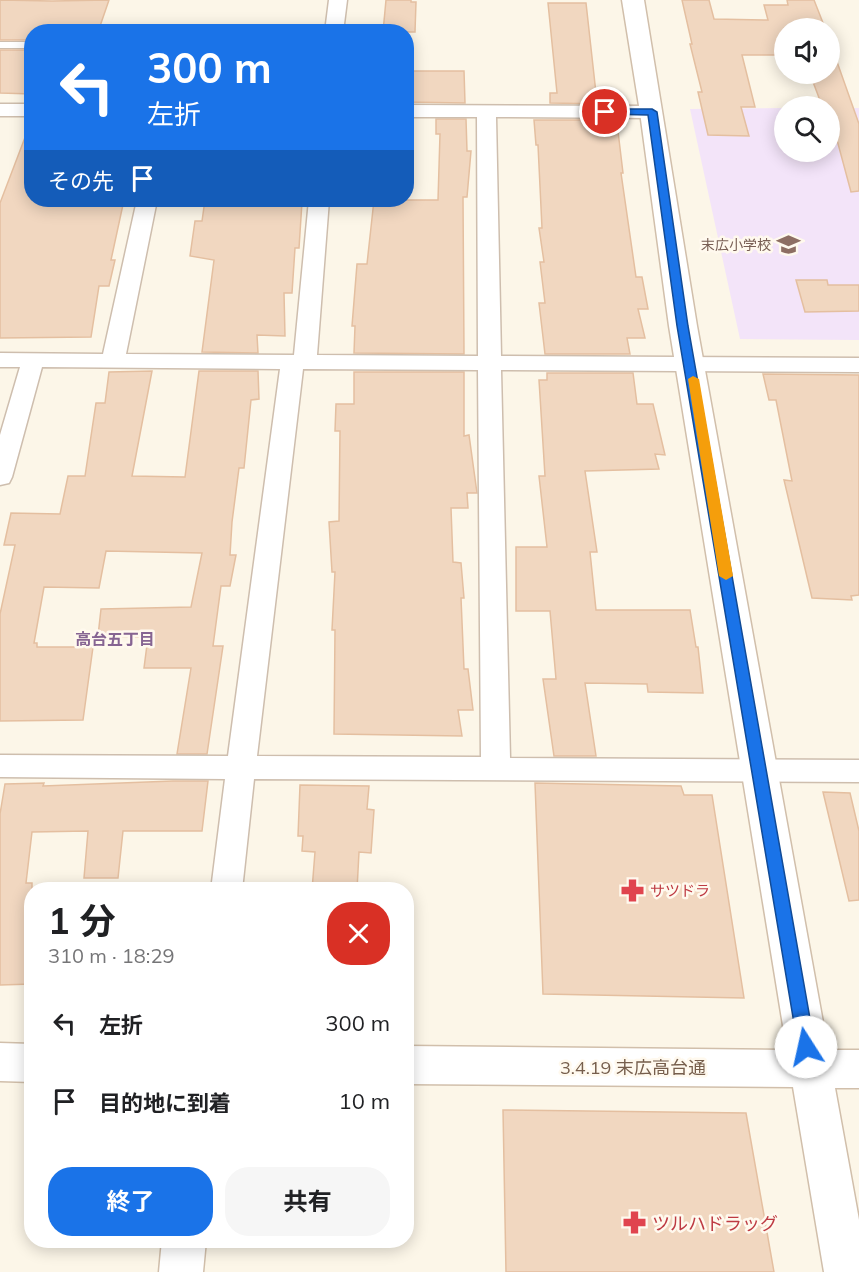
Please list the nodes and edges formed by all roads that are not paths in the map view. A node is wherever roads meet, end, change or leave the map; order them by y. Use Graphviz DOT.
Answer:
graph roads {
  1 [pos="338,0"];
  2 [pos="633,0"];
  3 [pos="335,24"];
  4 [pos="0,45"];
  5 [pos="24,45"];
  6 [pos="3,110"];
  7 [pos="24,110"];
  8 [pos="414,111"];
  9 [pos="486,111"];
  10 [pos="652,112"];
  11 [pos="0,129"];
  12 [pos="146,207"];
  13 [pos="318,207"];
  14 [pos="0,360"];
  15 [pos="33,360"];
  16 [pos="113,360"];
  17 [pos="298,362"];
  18 [pos="488,363"];
  19 [pos="691,364"];
  20 [pos="859,365"];
  21 [pos="0,477"];
  22 [pos="0,765"];
  23 [pos="242,767"];
  24 [pos="496,769"];
  25 [pos="758,771"];
  26 [pos="859,771"];
  27 [pos="227,882"];
  28 [pos="0,1062"];
  29 [pos="24,1063"];
  30 [pos="414,1065"];
  31 [pos="810,1068"];
  32 [pos="859,1069"];
  33 [pos="183,1248"];
  34 [pos="181,1272"];
  35 [pos="846,1272"];
  1 -- 3 [label="street"];
  2 -- 10 [label="street"];
  4 -- 5 [label="lane"];
  6 -- 7 [label="street"];
  6 -- 11 [label="street"];
  8 -- 9 [label="street"];
  9 -- 10 [label="street"];
  9 -- 18 [label="street"];
  10 -- 19 [label="street"];
  12 -- 16 [label="street"];
  13 -- 17 [label="street"];
  14 -- 15 [label="street"];
  15 -- 16 [label="street"];
  15 -- 21 [label="street"];
  16 -- 17 [label="street"];
  17 -- 18 [label="street"];
  17 -- 23 [label="street"];
  18 -- 19 [label="street"];
  18 -- 24 [label="street"];
  19 -- 20 [label="street"];
  19 -- 25 [label="street"];
  22 -- 23 [label="street"];
  23 -- 24 [label="street"];
  23 -- 27 [label="street"];
  24 -- 25 [label="street"];
  25 -- 26 [label="street"];
  25 -- 31 [label="street"];
  28 -- 29 [label="street"];
  30 -- 31 [label="street, 3.4.19 末広高台通"];
  31 -- 32 [label="street, 3.4.19 末広高台通"];
  31 -- 35 [label="street"];
  33 -- 34 [label="street"];
}
